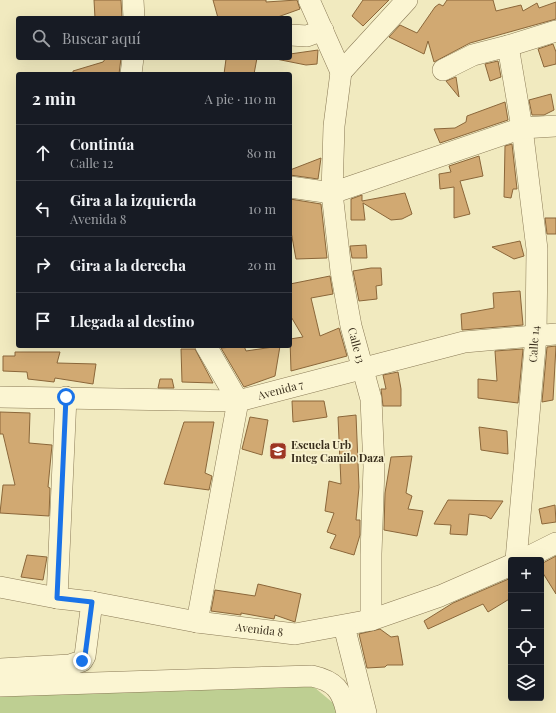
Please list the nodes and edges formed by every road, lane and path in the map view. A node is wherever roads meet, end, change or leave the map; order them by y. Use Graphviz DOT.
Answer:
graph roads {
  1 [pos="133,0"];
  2 [pos="309,0"];
  3 [pos="407,0"];
  4 [pos="134,16"];
  5 [pos="323,30"];
  6 [pos="556,30"];
  7 [pos="292,35"];
  8 [pos="508,46"];
  9 [pos="133,60"];
  10 [pos="444,70"];
  11 [pos="131,72"];
  12 [pos="341,72"];
  13 [pos="556,126"];
  14 [pos="522,128"];
  15 [pos="292,187"];
  16 [pos="332,193"];
  17 [pos="546,335"];
  18 [pos="207,348"];
  19 [pos="362,368"];
  20 [pos="0,397"];
  21 [pos="66,397"];
  22 [pos="238,401"];
  23 [pos="556,543"];
  24 [pos="516,557"];
  25 [pos="528,557"];
  26 [pos="508,566"];
  27 [pos="0,587"];
  28 [pos="57,598"];
  29 [pos="92,602"];
  30 [pos="371,620"];
  31 [pos="197,622"];
  32 [pos="344,626"];
  33 [pos="0,669"];
  34 [pos="0,686"];
  35 [pos="348,713"];
  36 [pos="366,713"];
  1 -- 4 [label="street"];
  2 -- 5 [label="street"];
  3 -- 12 [label="street"];
  5 -- 7 [label="street"];
  5 -- 12 [label="street"];
  6 -- 8 [label="street"];
  8 -- 10 [label="street"];
  8 -- 14 [label="street, Calle 14"];
  9 -- 11 [label="street"];
  12 -- 16 [label="street, Calle 13"];
  13 -- 14 [label="street"];
  14 -- 16 [label="street"];
  14 -- 17 [label="street, Calle 14"];
  15 -- 16 [label="street"];
  16 -- 19 [label="street, Calle 13"];
  17 -- 19 [label="street, Avenida 7"];
  17 -- 24 [label="street, Calle 14"];
  18 -- 22 [label="street"];
  19 -- 22 [label="street, Avenida 7"];
  19 -- 30 [label="street, Calle 13"];
  20 -- 21 [label="street, Avenida 7"];
  21 -- 22 [label="street, Avenida 7"];
  21 -- 28 [label="street"];
  22 -- 31 [label="street"];
  23 -- 25 [label="street"];
  26 -- 30 [label="street, Avenida 8"];
  27 -- 28 [label="street, Avenida 8"];
  28 -- 29 [label="street, Avenida 8"];
  29 -- 31 [label="street, Avenida 8"];
  29 -- 33 [label="street"];
  30 -- 32 [label="street, Avenida 8"];
  31 -- 32 [label="street, Avenida 8"];
  32 -- 36 [label="street"];
  34 -- 35 [label="street"];
}
